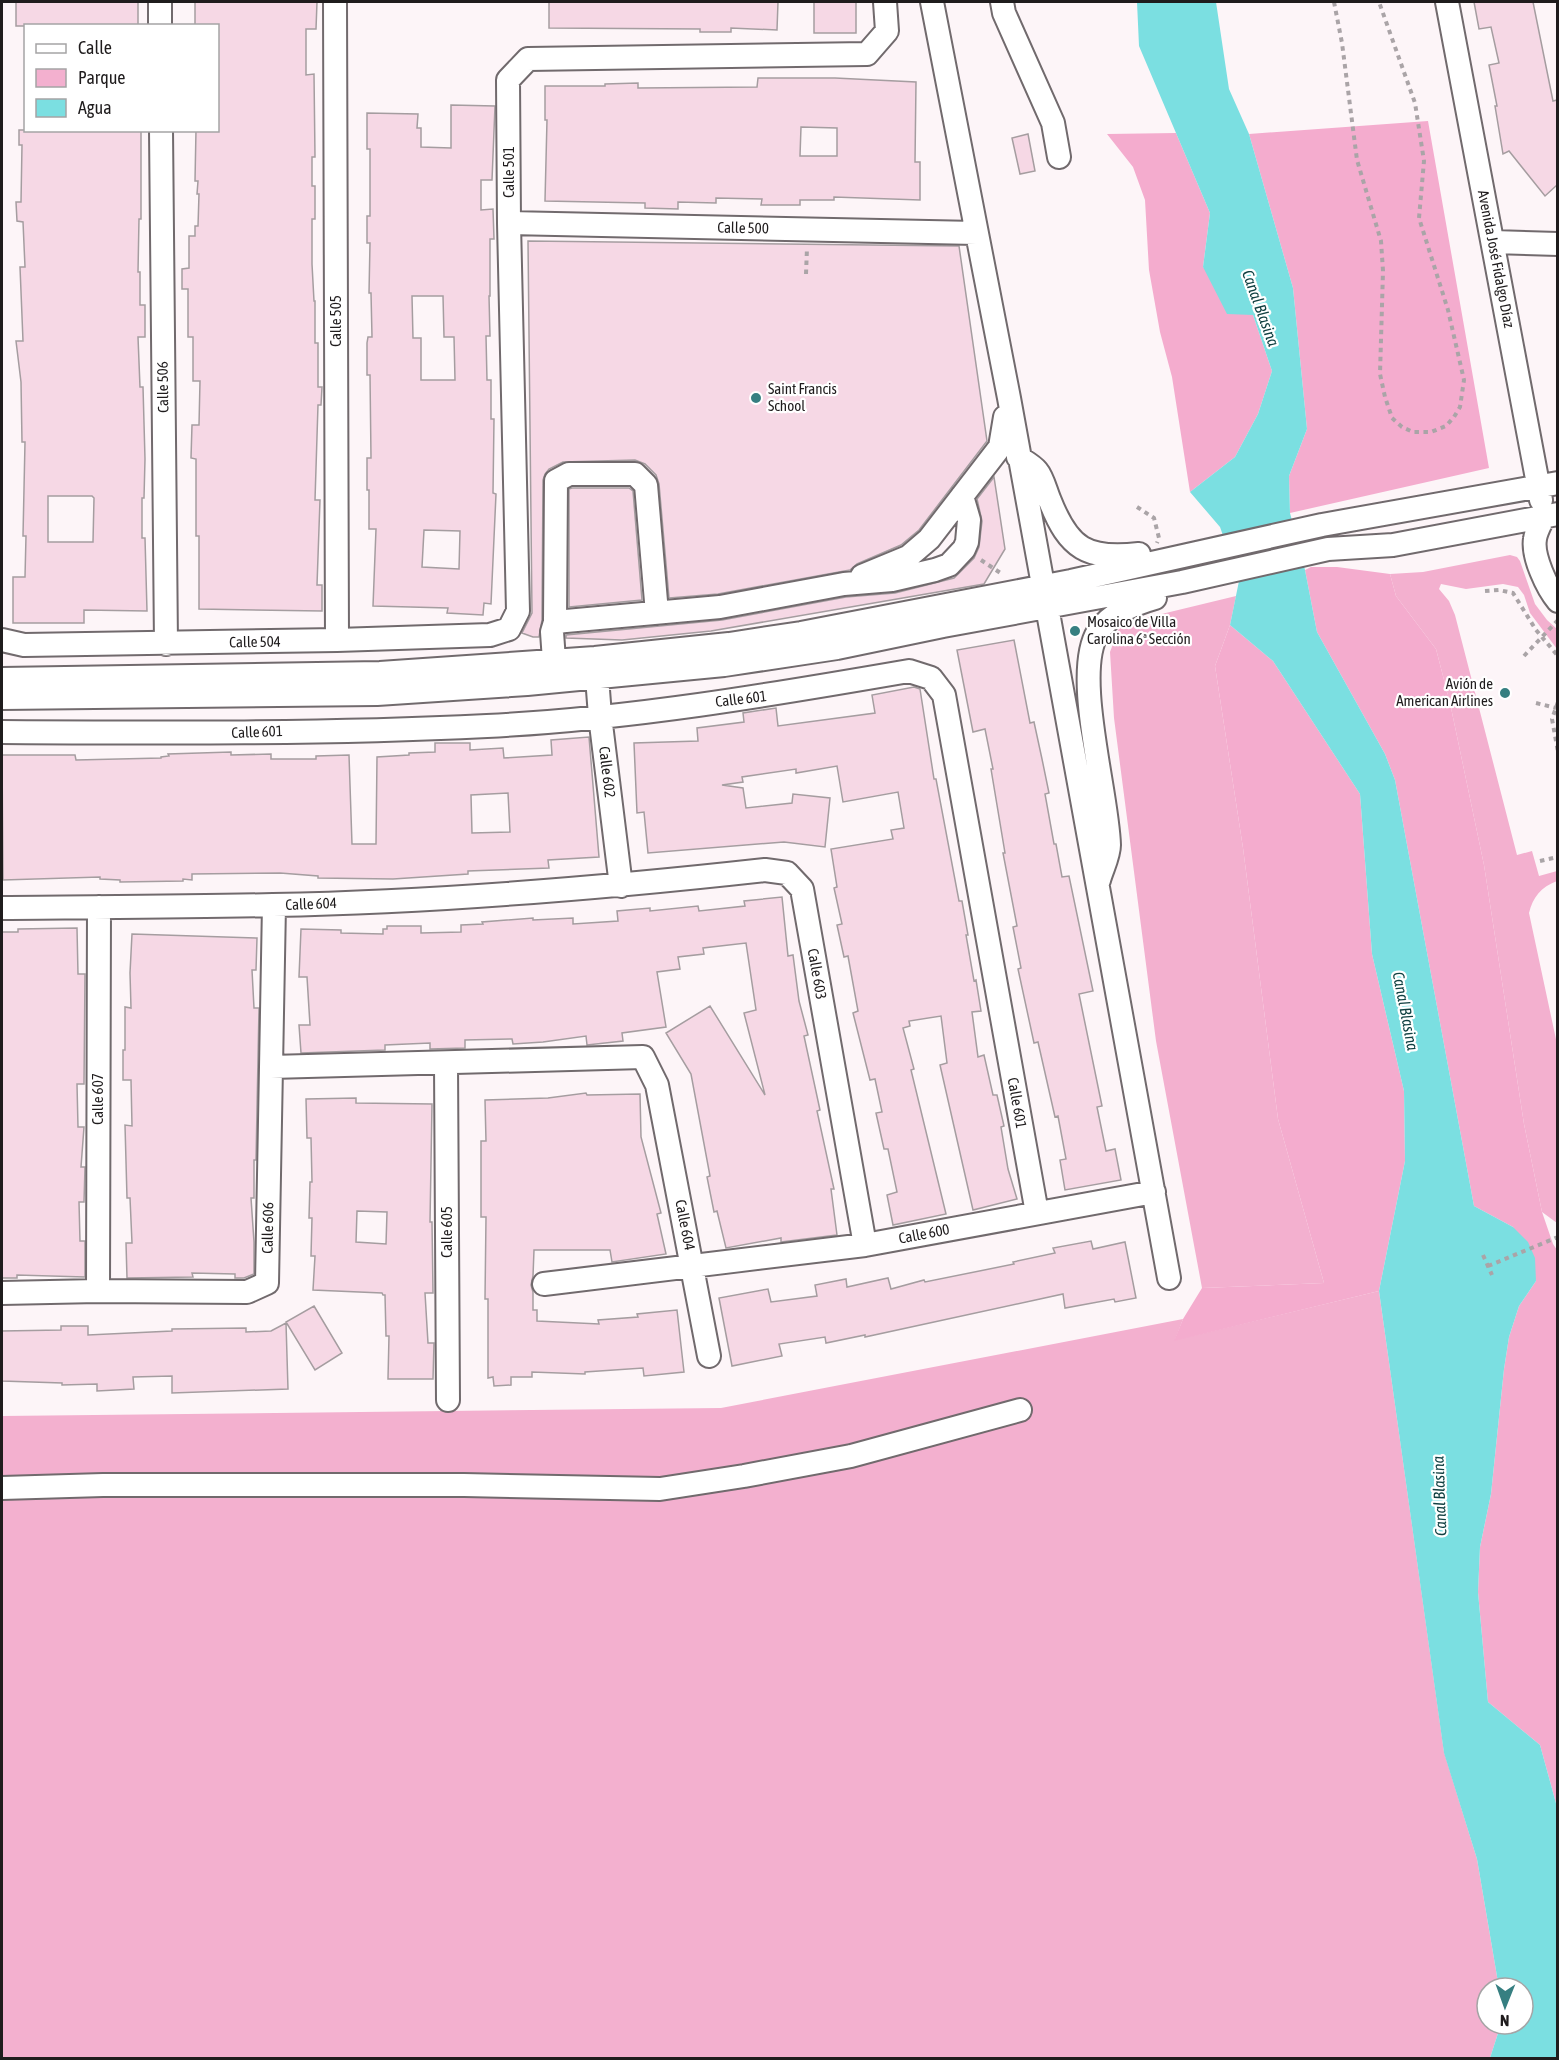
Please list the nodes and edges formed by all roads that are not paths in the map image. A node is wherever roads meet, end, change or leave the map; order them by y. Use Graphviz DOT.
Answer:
graph roads {
  1 [pos="160,2"];
  2 [pos="335,2"];
  3 [pos="885,2"];
  4 [pos="932,2"];
  5 [pos="1002,2"];
  6 [pos="1447,2"];
  7 [pos="160,24"];
  8 [pos="161,132"];
  9 [pos="1059,157"];
  10 [pos="509,223"];
  11 [pos="976,233"];
  12 [pos="1493,242"];
  13 [pos="1557,244"];
  14 [pos="1009,398"];
  15 [pos="1018,457"];
  16 [pos="1548,485"];
  17 [pos="962,496"];
  18 [pos="1553,519"];
  19 [pos="1179,557"];
  20 [pos="1182,582"];
  21 [pos="843,584"];
  22 [pos="1044,597"];
  23 [pos="1557,601"];
  24 [pos="657,613"];
  25 [pos="555,622"];
  26 [pos="508,629"];
  27 [pos="2,640"];
  28 [pos="337,640"];
  29 [pos="166,644"];
  30 [pos="596,668"];
  31 [pos="555,671"];
  32 [pos="2,679"];
  33 [pos="211,687"];
  34 [pos="2,698"];
  35 [pos="600,716"];
  36 [pos="2,732"];
  37 [pos="211,733"];
  38 [pos="1098,884"];
  39 [pos="621,886"];
  40 [pos="274,905"];
  41 [pos="99,906"];
  42 [pos="2,908"];
  43 [pos="446,1064"];
  44 [pos="271,1067"];
  45 [pos="1154,1192"];
  46 [pos="1036,1213"];
  47 [pos="865,1245"];
  48 [pos="693,1267"];
  49 [pos="1168,1278"];
  50 [pos="544,1284"];
  51 [pos="98,1292"];
  52 [pos="2,1293"];
  53 [pos="709,1356"];
  54 [pos="448,1400"];
  55 [pos="1020,1410"];
  56 [pos="2,1488"];
  1 -- 7 [label="street"];
  2 -- 28 [label="street, Calle 505"];
  3 -- 10 [label="street, Calle 501"];
  4 -- 11 [label="street"];
  5 -- 9 [label="street"];
  6 -- 12 [label="street, Avenida José Fidalgo Díaz"];
  8 -- 29 [label="street, Calle 506"];
  10 -- 11 [label="street, Calle 500"];
  10 -- 26 [label="street, Calle 501"];
  11 -- 14 [label="street"];
  12 -- 13 [label="street"];
  12 -- 16 [label="street, Avenida José Fidalgo Díaz"];
  14 -- 15 [label="street"];
  14 -- 17 [label="street"];
  15 -- 19 [label="street"];
  15 -- 22 [label="street"];
  16 -- 18 [label="street, Avenida José Fidalgo Díaz"];
  16 -- 19 [label="street"];
  17 -- 21 [label="street"];
  17 -- 21 [label="street"];
  18 -- 20 [label="street"];
  18 -- 23 [label="street"];
  19 -- 22 [label="street"];
  20 -- 22 [label="street"];
  20 -- 38 [label="street"];
  21 -- 24 [label="street"];
  22 -- 30 [label="street"];
  22 -- 38 [label="street"];
  24 -- 25 [label="street"];
  24 -- 25 [label="street"];
  25 -- 31 [label="street"];
  26 -- 28 [label="street, Calle 504"];
  27 -- 29 [label="street, Calle 504"];
  28 -- 29 [label="street, Calle 504"];
  30 -- 31 [label="street"];
  30 -- 35 [label="street, Calle 602"];
  31 -- 33 [label="street"];
  32 -- 33 [label="street"];
  33 -- 34 [label="street"];
  33 -- 37 [label="street"];
  35 -- 37 [label="street, Calle 601"];
  35 -- 39 [label="street, Calle 602"];
  35 -- 46 [label="street, Calle 601"];
  36 -- 37 [label="street, Calle 601"];
  38 -- 45 [label="street"];
  39 -- 40 [label="street, Calle 604"];
  39 -- 47 [label="street, Calle 603"];
  40 -- 41 [label="street, Calle 604"];
  40 -- 44 [label="street, Calle 606"];
  41 -- 42 [label="street, Calle 604"];
  41 -- 51 [label="street, Calle 607"];
  43 -- 44 [label="street, Calle 604"];
  43 -- 48 [label="street, Calle 604"];
  43 -- 54 [label="street, Calle 605"];
  44 -- 51 [label="street, Calle 606"];
  45 -- 46 [label="street, Calle 600"];
  45 -- 49 [label="street"];
  46 -- 47 [label="street, Calle 600"];
  47 -- 48 [label="street, Calle 600"];
  48 -- 50 [label="street, Calle 600"];
  48 -- 53 [label="street"];
  51 -- 52 [label="street, Calle 606"];
  55 -- 56 [label="street"];
}
